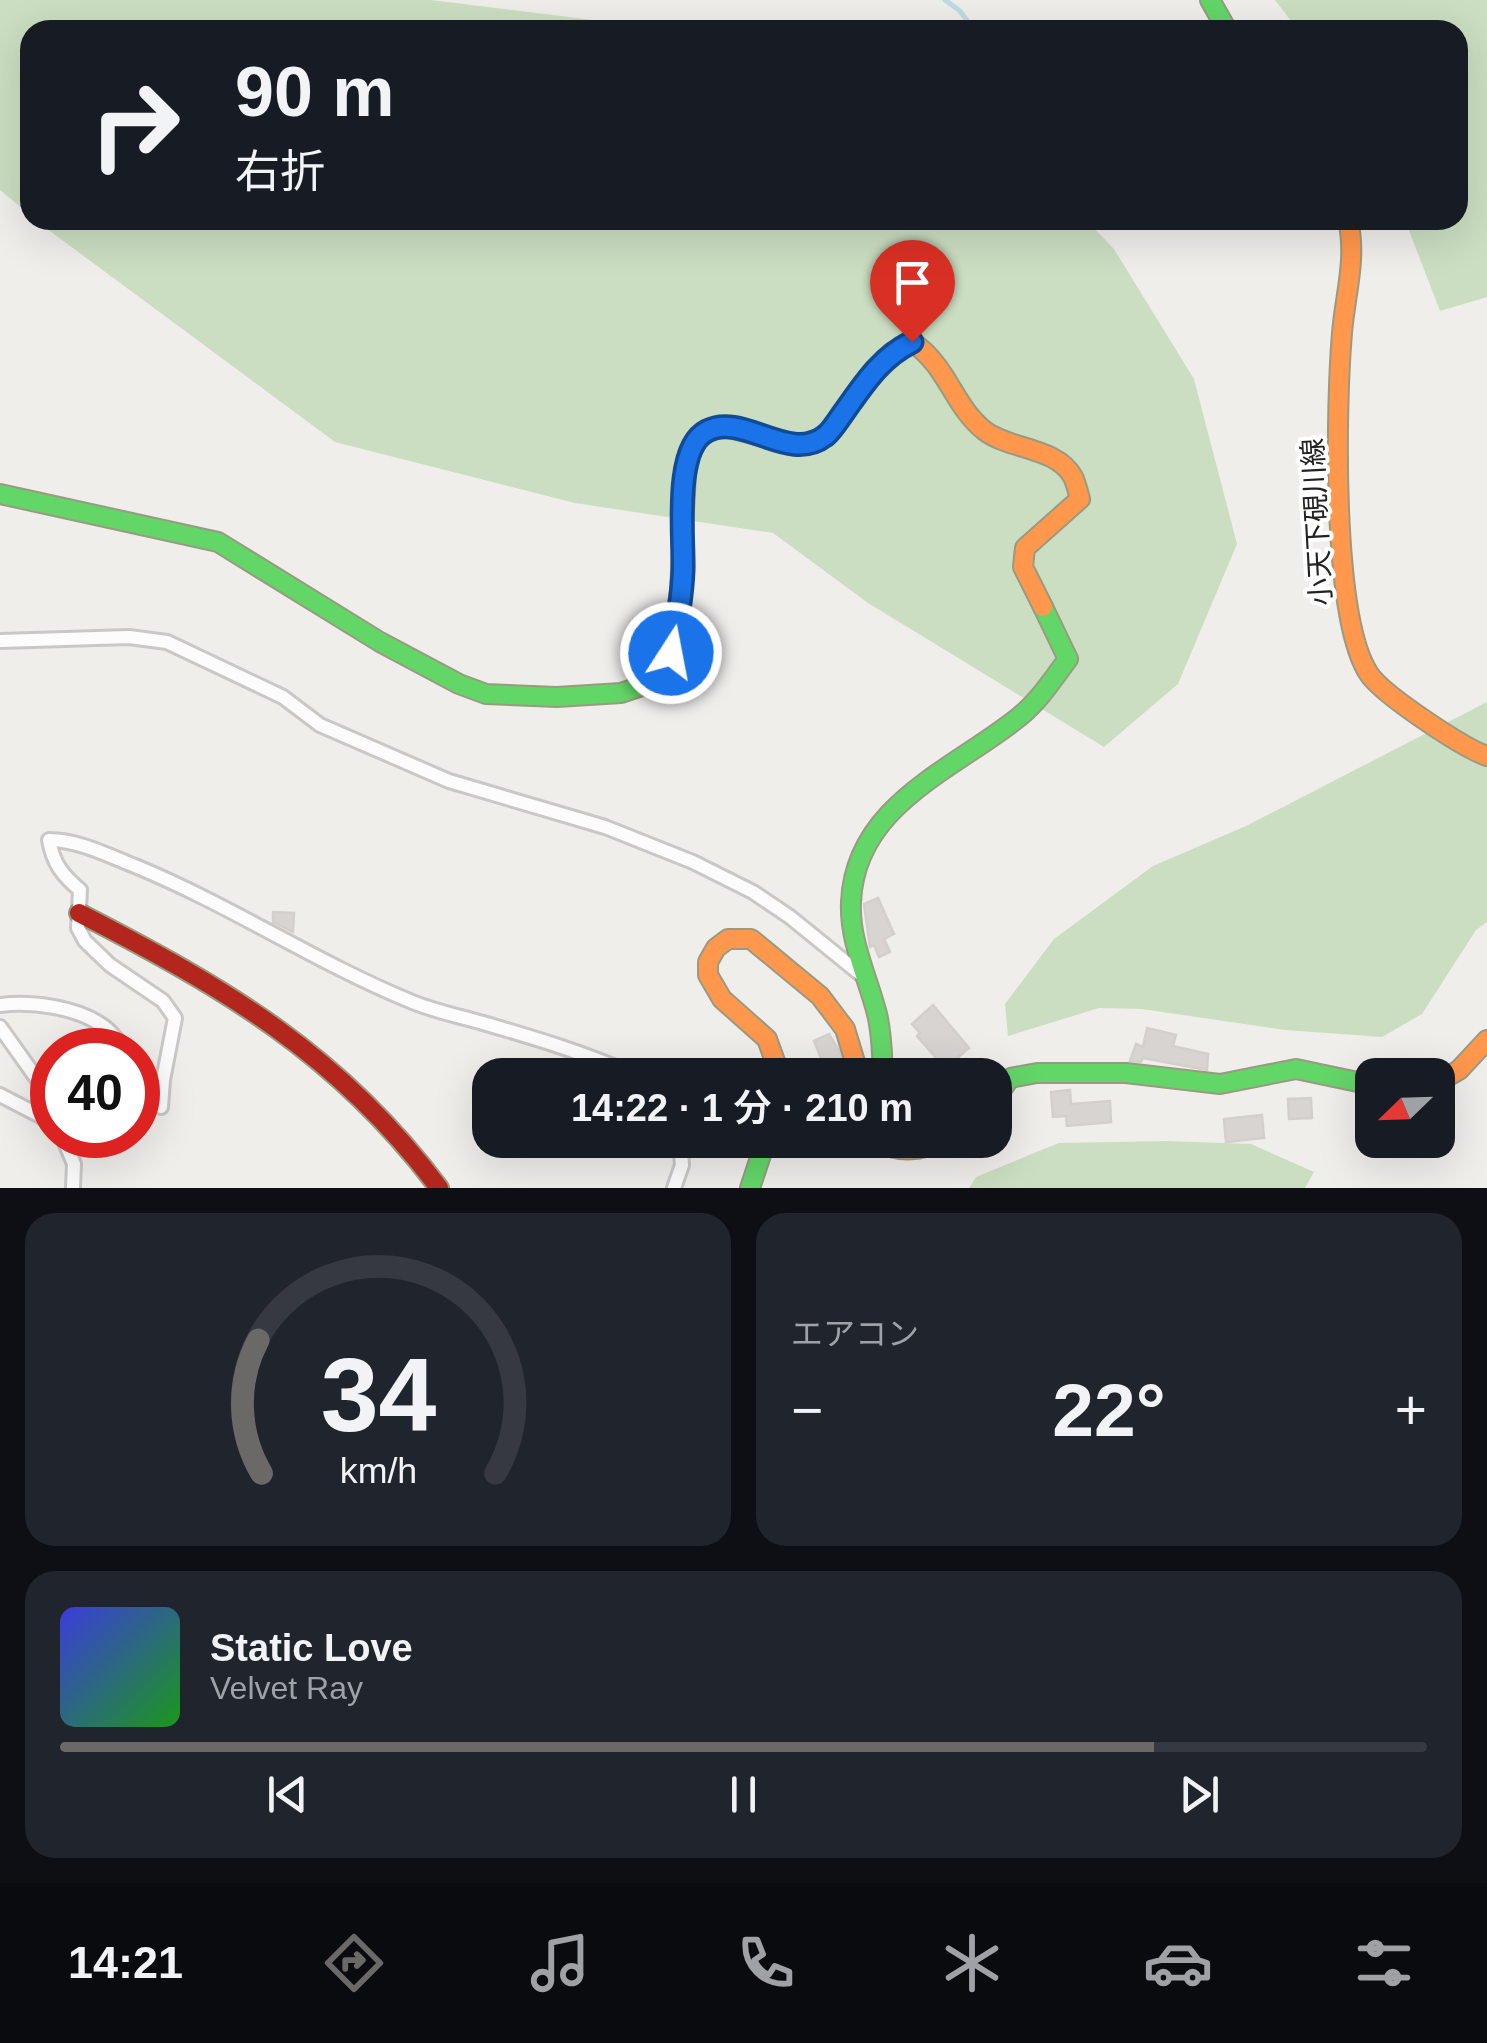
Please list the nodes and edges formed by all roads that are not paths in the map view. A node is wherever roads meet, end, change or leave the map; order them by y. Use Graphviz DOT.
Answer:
graph roads {
  1 [pos="1349,230"];
  2 [pos="0,494"];
  3 [pos="0,641"];
  4 [pos="1487,756"];
  5 [pos="79,913"];
  6 [pos="866,979"];
  7 [pos="0,1004"];
  8 [pos="0,1026"];
  9 [pos="106,1028"];
  10 [pos="1487,1040"];
  11 [pos="592,1058"];
  12 [pos="774,1058"];
  13 [pos="855,1058"];
  14 [pos="882,1058"];
  15 [pos="30,1069"];
  16 [pos="1455,1074"];
  17 [pos="1012,1078"];
  18 [pos="1355,1082"];
  19 [pos="0,1095"];
  20 [pos="160,1105"];
  21 [pos="30,1111"];
  22 [pos="72,1158"];
  23 [pos="681,1158"];
  24 [pos="760,1158"];
  25 [pos="73,1188"];
  26 [pos="438,1188"];
  27 [pos="674,1188"];
  28 [pos="750,1188"];
  1 -- 4 [label="street, 小天下硯川線"];
  2 -- 6 [label="street"];
  3 -- 6 [label="street"];
  5 -- 11 [label="street"];
  5 -- 20 [label="street"];
  5 -- 26 [label="street"];
  6 -- 14 [label="street"];
  7 -- 9 [label="street"];
  8 -- 15 [label="street"];
  10 -- 16 [label="street"];
  12 -- 13 [label="street"];
  17 -- 18 [label="street"];
  19 -- 21 [label="street"];
  22 -- 25 [label="street"];
  23 -- 27 [label="street"];
  24 -- 28 [label="street"];
}
